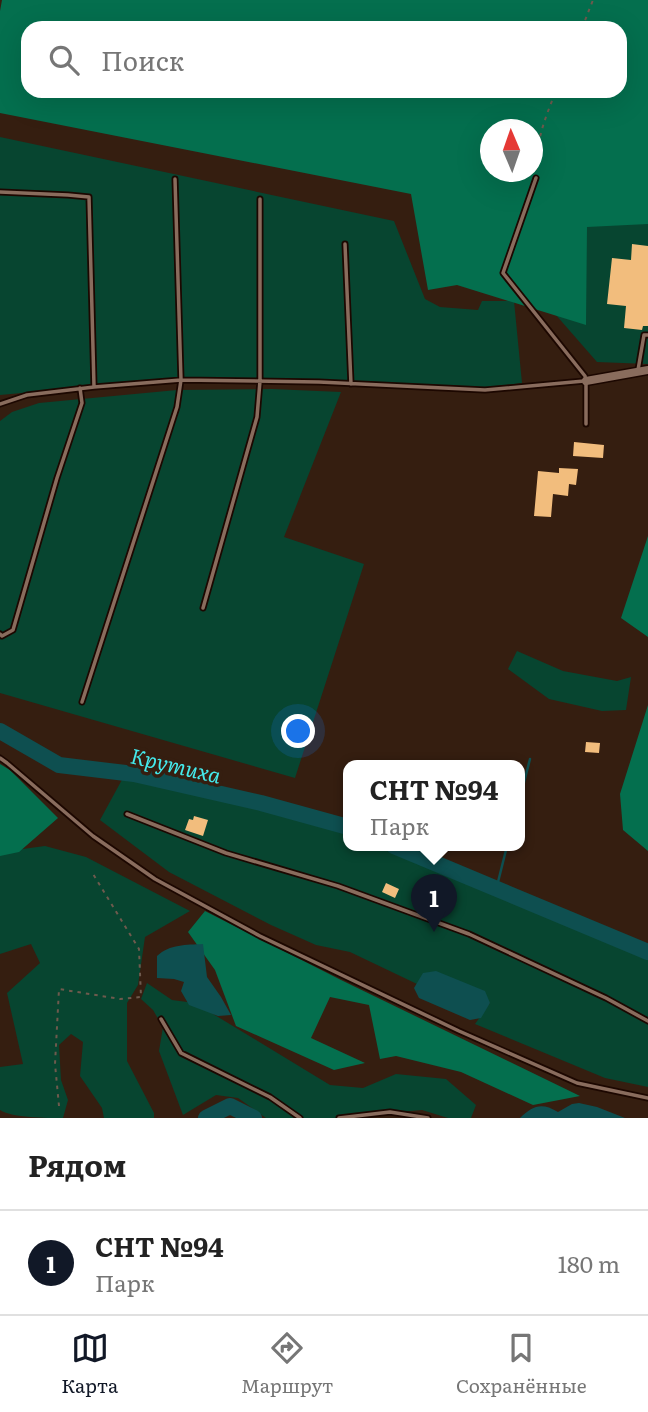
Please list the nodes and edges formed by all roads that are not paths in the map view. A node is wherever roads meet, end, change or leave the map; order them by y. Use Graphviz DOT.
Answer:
graph roads {
  1 [pos="175,179"];
  2 [pos="534,182"];
  3 [pos="0,192"];
  4 [pos="260,199"];
  5 [pos="345,244"];
  6 [pos="648,335"];
  7 [pos="648,370"];
  8 [pos="637,373"];
  9 [pos="181,380"];
  10 [pos="260,381"];
  11 [pos="586,381"];
  12 [pos="351,384"];
  13 [pos="94,387"];
  14 [pos="80,388"];
  15 [pos="0,404"];
  16 [pos="586,424"];
  17 [pos="203,608"];
  18 [pos="0,634"];
  19 [pos="82,702"];
  20 [pos="0,758"];
  21 [pos="127,814"];
  22 [pos="161,1019"];
  23 [pos="648,1021"];
  24 [pos="648,1098"];
  25 [pos="300,1118"];
  26 [pos="339,1118"];
  27 [pos="428,1118"];
  1 -- 9 [label="lane"];
  2 -- 11 [label="lane"];
  3 -- 13 [label="lane"];
  4 -- 10 [label="lane"];
  5 -- 12 [label="lane"];
  6 -- 8 [label="lane"];
  7 -- 8 [label="street"];
  8 -- 11 [label="street"];
  9 -- 10 [label="lane"];
  9 -- 13 [label="lane"];
  9 -- 19 [label="lane"];
  10 -- 12 [label="lane"];
  10 -- 17 [label="lane"];
  11 -- 12 [label="lane"];
  11 -- 16 [label="lane"];
  13 -- 14 [label="lane"];
  14 -- 15 [label="lane"];
  14 -- 18 [label="lane"];
  20 -- 24 [label="lane"];
  21 -- 23 [label="lane"];
  22 -- 25 [label="lane"];
  26 -- 27 [label="lane"];
}
